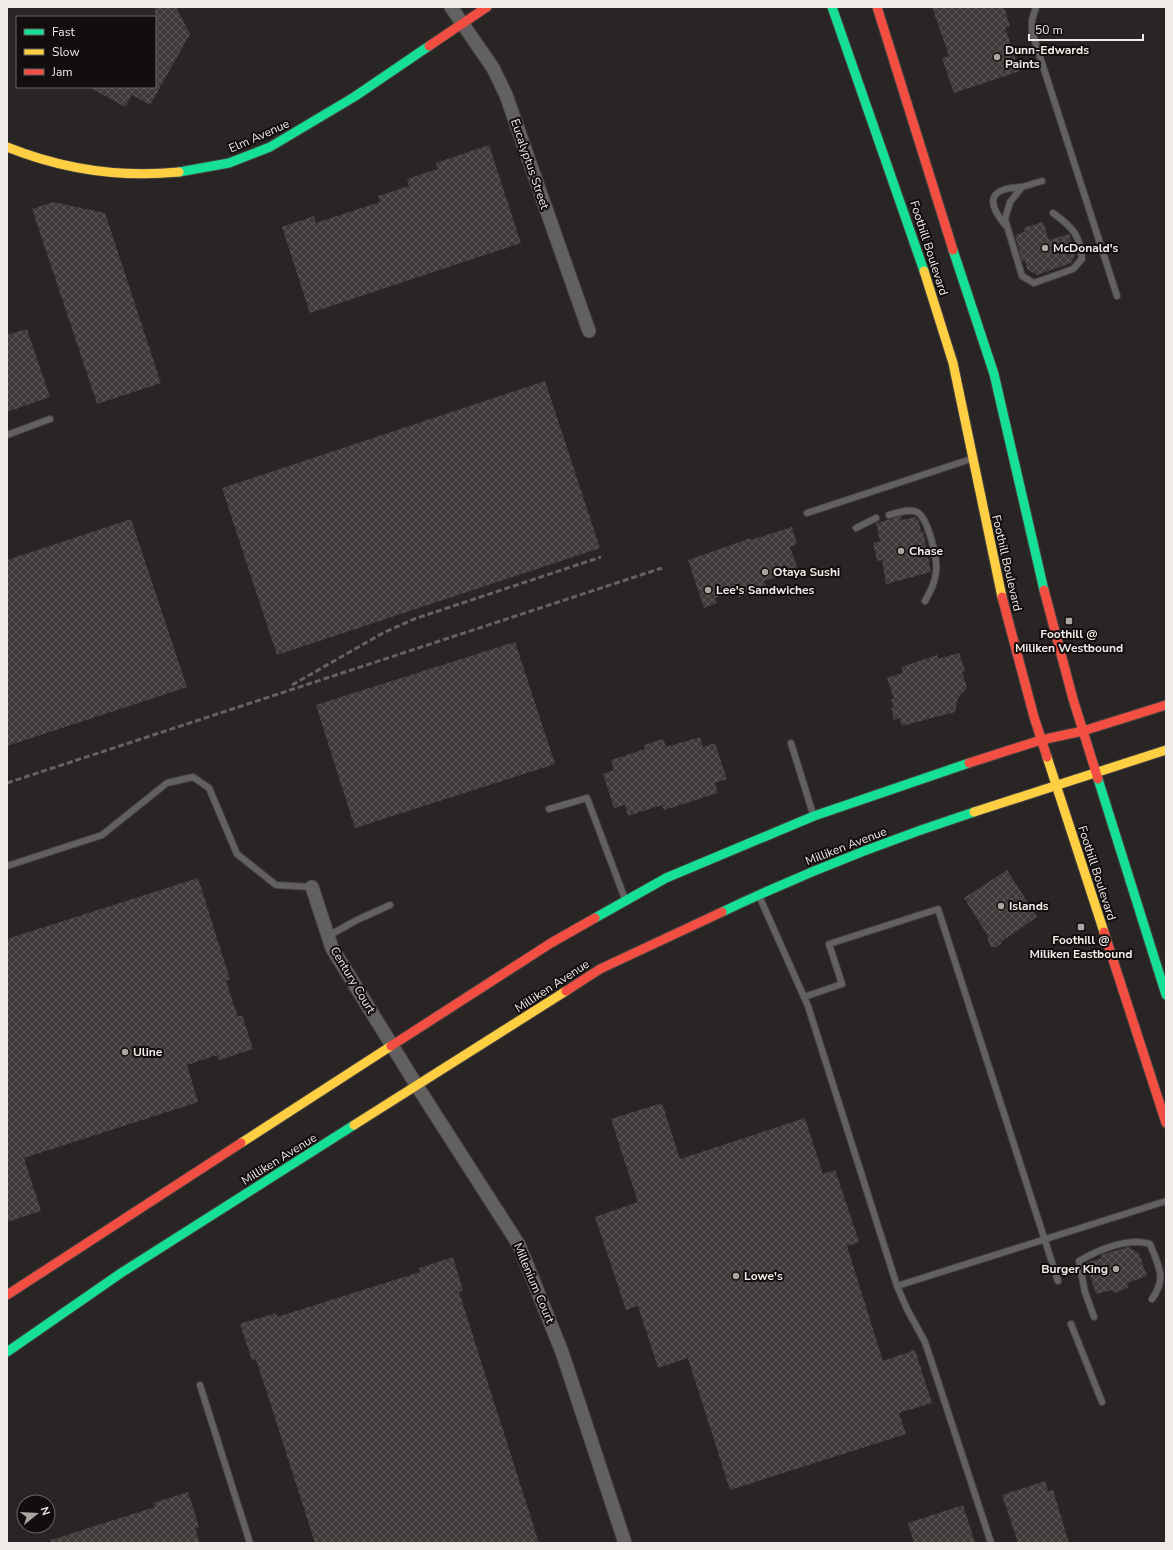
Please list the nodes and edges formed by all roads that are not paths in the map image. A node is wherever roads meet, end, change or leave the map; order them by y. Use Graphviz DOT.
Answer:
graph roads {
  1 [pos="451,7"];
  2 [pos="487,7"];
  3 [pos="832,7"];
  4 [pos="877,7"];
  5 [pos="1036,7"];
  6 [pos="462,24"];
  7 [pos="7,147"];
  8 [pos="1042,181"];
  9 [pos="1022,187"];
  10 [pos="1053,213"];
  11 [pos="1007,227"];
  12 [pos="1117,296"];
  13 [pos="589,331"];
  14 [pos="50,419"];
  15 [pos="7,435"];
  16 [pos="972,458"];
  17 [pos="807,513"];
  18 [pos="889,515"];
  19 [pos="876,518"];
  20 [pos="856,528"];
  21 [pos="925,601"];
  22 [pos="1166,705"];
  23 [pos="1083,731"];
  24 [pos="1041,740"];
  25 [pos="791,743"];
  26 [pos="1166,750"];
  27 [pos="1096,772"];
  28 [pos="1056,786"];
  29 [pos="549,809"];
  30 [pos="814,816"];
  31 [pos="7,866"];
  32 [pos="312,887"];
  33 [pos="759,894"];
  34 [pos="626,901"];
  35 [pos="390,905"];
  36 [pos="328,936"];
  37 [pos="1166,995"];
  38 [pos="804,997"];
  39 [pos="392,1046"];
  40 [pos="417,1086"];
  41 [pos="1166,1123"];
  42 [pos="1166,1201"];
  43 [pos="1044,1240"];
  44 [pos="1058,1282"];
  45 [pos="897,1286"];
  46 [pos="7,1295"];
  47 [pos="1152,1299"];
  48 [pos="1094,1317"];
  49 [pos="1071,1324"];
  50 [pos="7,1352"];
  51 [pos="200,1385"];
  52 [pos="1102,1402"];
  53 [pos="250,1543"];
  54 [pos="625,1543"];
  55 [pos="991,1543"];
  1 -- 6 [label="street, Eucalyptus Street"];
  2 -- 6 [label="main road, Elm Avenue"];
  3 -- 16 [label="main road, Foothill Boulevard"];
  4 -- 23 [label="main road, Foothill Boulevard"];
  5 -- 12 [label="lane"];
  6 -- 7 [label="main road, Elm Avenue"];
  6 -- 13 [label="street, Eucalyptus Street"];
  8 -- 9 [label="lane"];
  9 -- 11 [label="lane"];
  9 -- 11 [label="lane"];
  10 -- 11 [label="lane"];
  14 -- 15 [label="lane"];
  16 -- 17 [label="lane"];
  16 -- 24 [label="main road, Foothill Boulevard"];
  18 -- 21 [label="lane"];
  19 -- 20 [label="lane"];
  22 -- 23 [label="main road"];
  23 -- 24 [label="main road"];
  23 -- 27 [label="main road, Foothill Boulevard"];
  24 -- 28 [label="main road, Foothill Boulevard"];
  24 -- 30 [label="main road"];
  25 -- 30 [label="lane"];
  26 -- 27 [label="main road, Milliken Avenue"];
  27 -- 28 [label="main road, Milliken Avenue"];
  27 -- 37 [label="main road, Foothill Boulevard"];
  28 -- 33 [label="main road, Milliken Avenue"];
  28 -- 41 [label="main road, Foothill Boulevard"];
  29 -- 34 [label="lane"];
  30 -- 34 [label="main road"];
  31 -- 32 [label="lane"];
  32 -- 36 [label="street, Century Court"];
  33 -- 38 [label="lane"];
  33 -- 40 [label="main road, Milliken Avenue"];
  34 -- 39 [label="main road"];
  35 -- 36 [label="lane"];
  36 -- 39 [label="street, Century Court"];
  38 -- 43 [label="lane"];
  38 -- 45 [label="lane"];
  39 -- 40 [label="street, Millenium Court"];
  39 -- 46 [label="main road"];
  40 -- 50 [label="main road, Milliken Avenue"];
  40 -- 54 [label="street, Millenium Court"];
  42 -- 43 [label="lane"];
  43 -- 44 [label="lane"];
  43 -- 45 [label="lane"];
  45 -- 55 [label="lane"];
  47 -- 48 [label="lane"];
  49 -- 52 [label="lane"];
  51 -- 53 [label="lane"];
}
